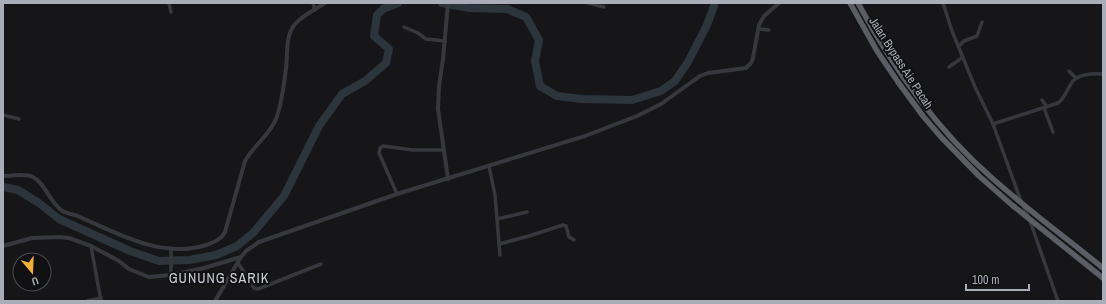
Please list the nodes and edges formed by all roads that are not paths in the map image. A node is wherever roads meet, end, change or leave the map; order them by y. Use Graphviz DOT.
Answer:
graph roads {
  1 [pos="169,3"];
  2 [pos="313,3"];
  3 [pos="326,3"];
  4 [pos="448,3"];
  5 [pos="588,3"];
  6 [pos="779,3"];
  7 [pos="850,3"];
  8 [pos="858,3"];
  9 [pos="943,3"];
  10 [pos="604,7"];
  11 [pos="316,10"];
  12 [pos="171,12"];
  13 [pos="982,22"];
  14 [pos="404,27"];
  15 [pos="758,29"];
  16 [pos="769,30"];
  17 [pos="445,41"];
  18 [pos="959,46"];
  19 [pos="963,57"];
  20 [pos="949,67"];
  21 [pos="1069,71"];
  22 [pos="1103,74"];
  23 [pos="1076,78"];
  24 [pos="1042,100"];
  25 [pos="1046,107"];
  26 [pos="3,115"];
  27 [pos="19,119"];
  28 [pos="993,124"];
  29 [pos="1053,132"];
  30 [pos="443,150"];
  31 [pos="489,166"];
  32 [pos="3,176"];
  33 [pos="448,179"];
  34 [pos="397,194"];
  35 [pos="1022,204"];
  36 [pos="527,212"];
  37 [pos="1029,218"];
  38 [pos="498,219"];
  39 [pos="574,240"];
  40 [pos="499,244"];
  41 [pos="3,246"];
  42 [pos="91,246"];
  43 [pos="171,250"];
  44 [pos="500,255"];
  45 [pos="241,257"];
  46 [pos="238,263"];
  47 [pos="321,264"];
  48 [pos="1103,268"];
  49 [pos="171,275"];
  50 [pos="1103,278"];
  51 [pos="101,299"];
  52 [pos="87,301"];
  53 [pos="215,301"];
  54 [pos="1058,301"];
  1 -- 12 [label="street"];
  2 -- 11 [label="street"];
  3 -- 11 [label="street"];
  4 -- 17 [label="street"];
  5 -- 10 [label="street"];
  6 -- 15 [label="street"];
  7 -- 37 [label="highway, Jalan Bypass Aie Pacah"];
  8 -- 35 [label="highway, Jalan Bypass Aie Pacah"];
  9 -- 18 [label="street"];
  11 -- 43 [label="street"];
  13 -- 18 [label="street"];
  14 -- 17 [label="street"];
  15 -- 16 [label="street"];
  15 -- 31 [label="street"];
  17 -- 30 [label="street"];
  18 -- 19 [label="street"];
  19 -- 20 [label="street"];
  19 -- 28 [label="street"];
  21 -- 23 [label="street"];
  22 -- 23 [label="street"];
  23 -- 25 [label="street"];
  24 -- 25 [label="street"];
  25 -- 28 [label="street"];
  25 -- 29 [label="street"];
  26 -- 27 [label="street"];
  28 -- 35 [label="street"];
  30 -- 33 [label="street"];
  30 -- 34 [label="street"];
  31 -- 33 [label="street"];
  31 -- 38 [label="street"];
  32 -- 43 [label="street"];
  33 -- 34 [label="street"];
  34 -- 45 [label="street"];
  35 -- 37 [label="street"];
  35 -- 48 [label="highway, Jalan Bypass Aie Pacah"];
  36 -- 38 [label="street"];
  37 -- 50 [label="highway, Jalan Bypass Aie Pacah"];
  37 -- 54 [label="street"];
  38 -- 40 [label="street"];
  39 -- 40 [label="street"];
  40 -- 44 [label="street"];
  41 -- 42 [label="street"];
  42 -- 49 [label="street"];
  42 -- 51 [label="street"];
  43 -- 49 [label="street"];
  45 -- 46 [label="street"];
  45 -- 49 [label="street"];
  46 -- 47 [label="street"];
  46 -- 53 [label="street"];
  51 -- 52 [label="street"];
}
